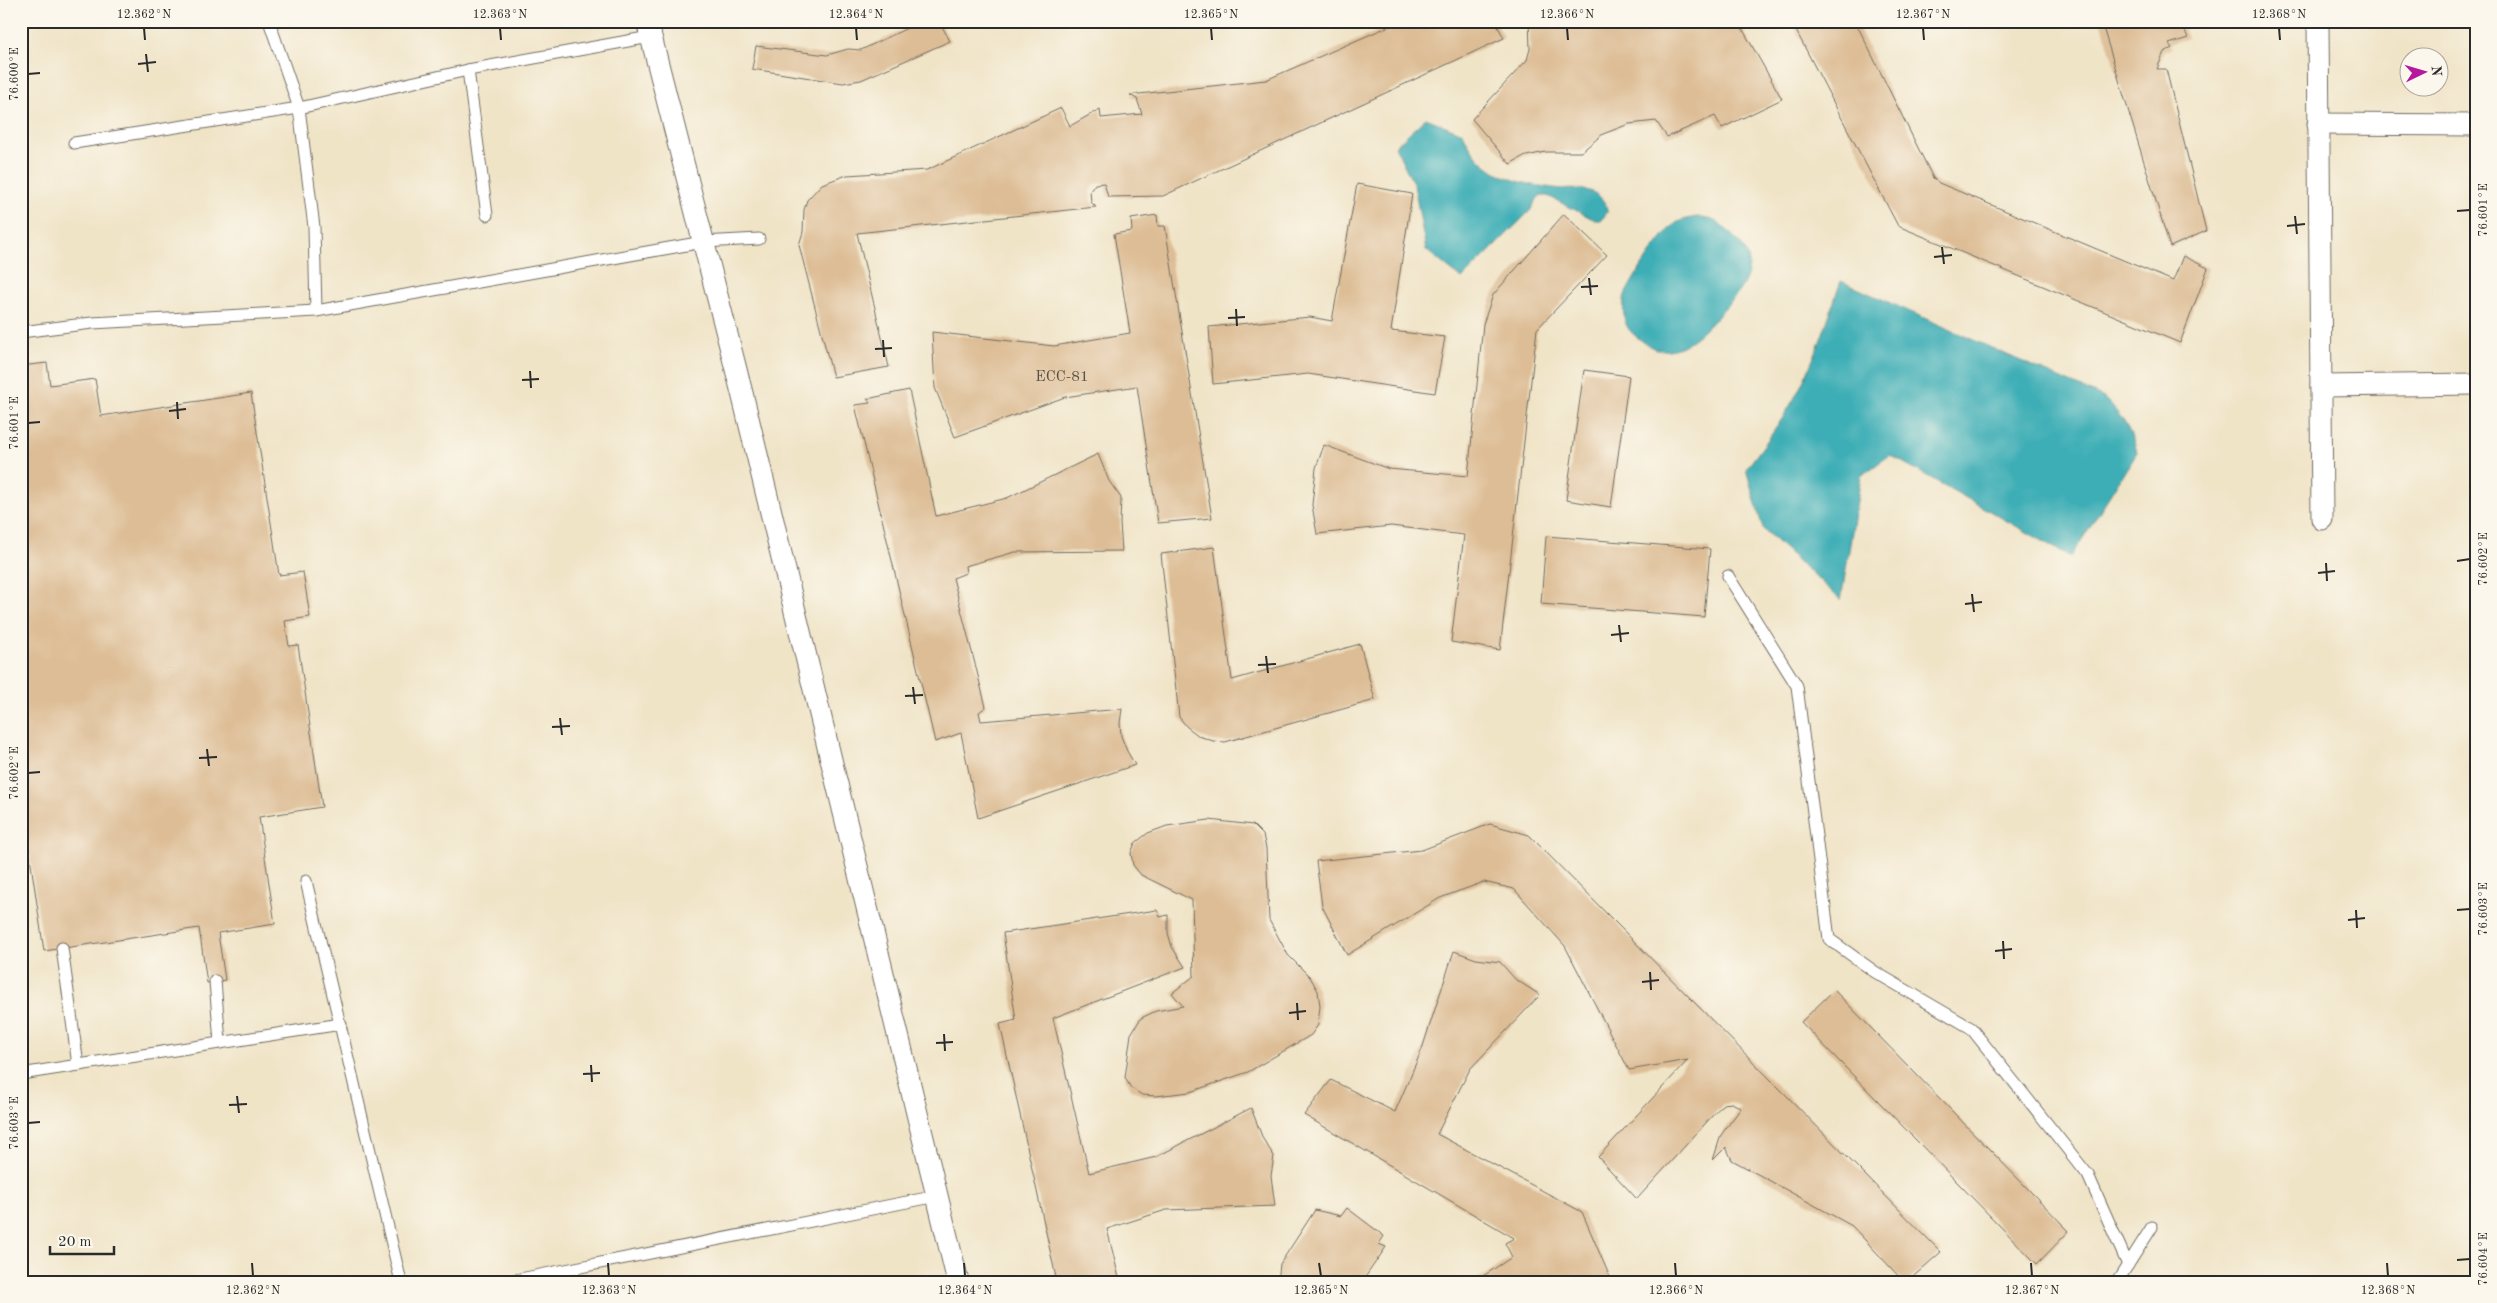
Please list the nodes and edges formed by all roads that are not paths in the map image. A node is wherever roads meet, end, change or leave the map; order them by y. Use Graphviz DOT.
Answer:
graph roads {
  1 [pos="268,21"];
  2 [pos="2318,21"];
  3 [pos="649,29"];
  4 [pos="468,70"];
  5 [pos="299,108"];
  6 [pos="2318,124"];
  7 [pos="2476,125"];
  8 [pos="74,143"];
  9 [pos="487,215"];
  10 [pos="759,239"];
  11 [pos="703,242"];
  12 [pos="316,311"];
  13 [pos="21,332"];
  14 [pos="2476,384"];
  15 [pos="2321,386"];
  16 [pos="2322,519"];
  17 [pos="1728,576"];
  18 [pos="306,881"];
  19 [pos="62,948"];
  20 [pos="215,981"];
  21 [pos="341,1024"];
  22 [pos="220,1042"];
  23 [pos="78,1065"];
  24 [pos="21,1074"];
  25 [pos="937,1196"];
  26 [pos="2152,1227"];
  27 [pos="2128,1265"];
  28 [pos="401,1282"];
  29 [pos="505,1282"];
  30 [pos="958,1282"];
  31 [pos="2117,1282"];
  1 -- 5 [label="lane"];
  2 -- 6 [label="street"];
  3 -- 4 [label="lane"];
  3 -- 11 [label="street"];
  4 -- 5 [label="lane"];
  4 -- 9 [label="lane"];
  5 -- 8 [label="lane"];
  5 -- 12 [label="lane"];
  6 -- 7 [label="street"];
  6 -- 15 [label="street"];
  10 -- 11 [label="lane"];
  11 -- 12 [label="lane"];
  11 -- 25 [label="street"];
  12 -- 13 [label="lane"];
  14 -- 15 [label="street"];
  15 -- 16 [label="street"];
  17 -- 27 [label="lane"];
  18 -- 21 [label="lane"];
  19 -- 23 [label="lane"];
  20 -- 22 [label="lane"];
  21 -- 22 [label="lane"];
  21 -- 28 [label="lane"];
  22 -- 23 [label="lane"];
  23 -- 24 [label="lane"];
  25 -- 29 [label="lane"];
  25 -- 30 [label="street"];
  26 -- 27 [label="lane"];
  27 -- 31 [label="lane"];
}
